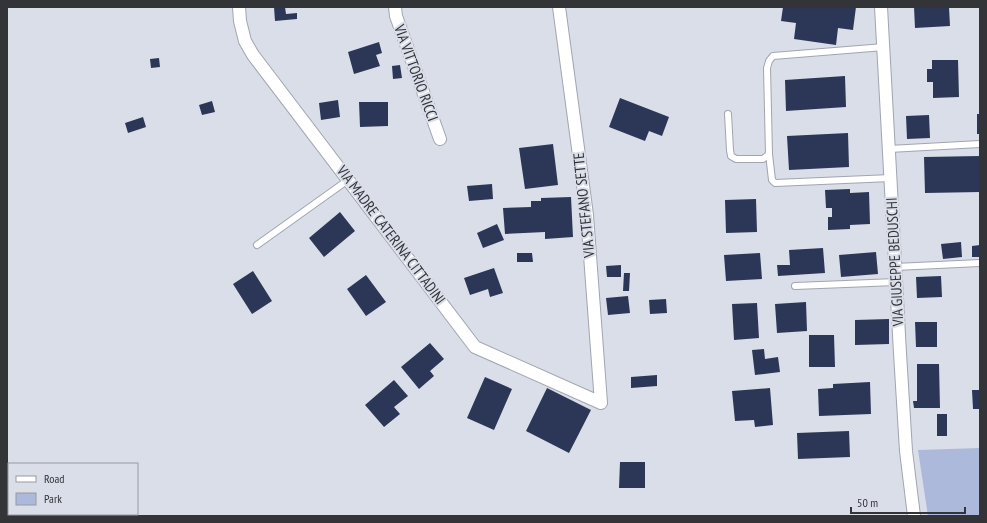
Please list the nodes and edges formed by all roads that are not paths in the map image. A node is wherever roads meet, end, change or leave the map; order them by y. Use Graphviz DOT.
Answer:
graph roads {
  1 [pos="239,7"];
  2 [pos="395,7"];
  3 [pos="559,7"];
  4 [pos="882,7"];
  5 [pos="884,47"];
  6 [pos="728,114"];
  7 [pos="440,139"];
  8 [pos="980,144"];
  9 [pos="889,149"];
  10 [pos="769,154"];
  11 [pos="891,178"];
  12 [pos="348,180"];
  13 [pos="257,245"];
  14 [pos="980,264"];
  15 [pos="896,267"];
  16 [pos="896,282"];
  17 [pos="795,286"];
  18 [pos="601,403"];
  19 [pos="914,516"];
  1 -- 12 [label="street, VIA MADRE CATERINA CITTADINI"];
  2 -- 7 [label="street, VIA VITTORIO RICCI"];
  3 -- 18 [label="street, VIA STEFANO SETTE"];
  4 -- 5 [label="street, VIA GIUSEPPE BEDUSCHI"];
  5 -- 9 [label="street, VIA GIUSEPPE BEDUSCHI"];
  5 -- 10 [label="lane"];
  6 -- 10 [label="lane"];
  8 -- 9 [label="lane"];
  9 -- 11 [label="street, VIA GIUSEPPE BEDUSCHI"];
  10 -- 11 [label="lane"];
  11 -- 15 [label="street, VIA GIUSEPPE BEDUSCHI"];
  12 -- 13 [label="lane"];
  12 -- 18 [label="street, VIA MADRE CATERINA CITTADINI"];
  14 -- 15 [label="lane"];
  15 -- 16 [label="street, VIA GIUSEPPE BEDUSCHI"];
  16 -- 17 [label="lane"];
  16 -- 19 [label="street, VIA GIUSEPPE BEDUSCHI"];
}
